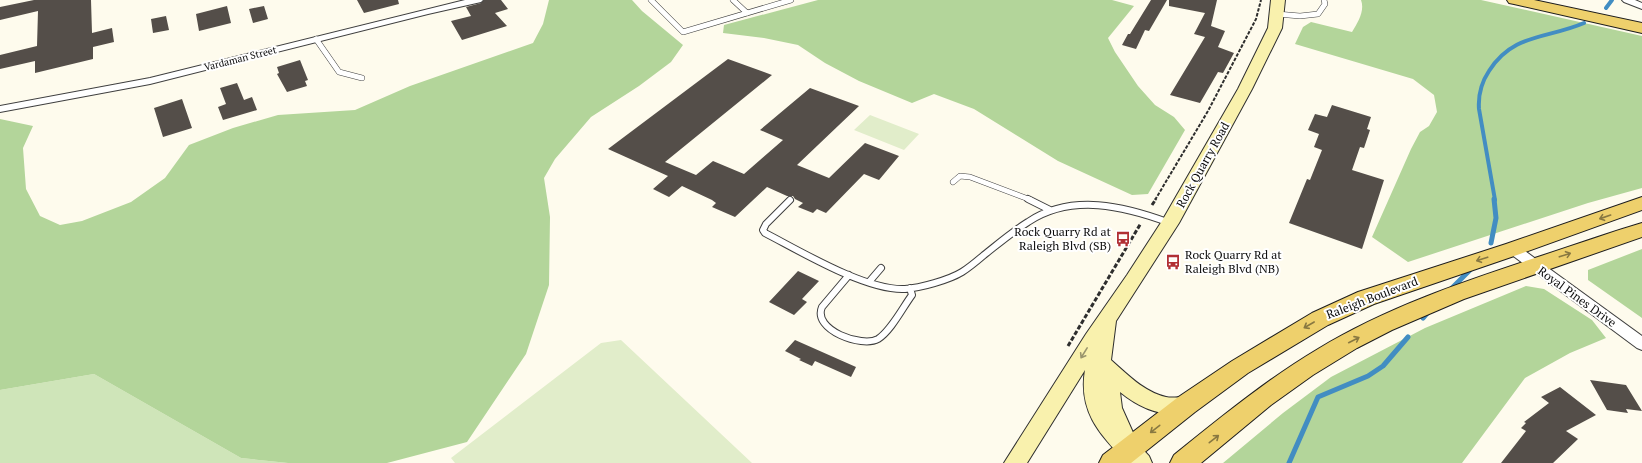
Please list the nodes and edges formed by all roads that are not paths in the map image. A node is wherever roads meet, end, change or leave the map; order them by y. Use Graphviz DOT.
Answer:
graph roads {
  1 [pos="478,0"];
  2 [pos="651,0"];
  3 [pos="733,0"];
  4 [pos="792,0"];
  5 [pos="1324,0"];
  6 [pos="1514,0"];
  7 [pos="1627,0"];
  8 [pos="1642,6"];
  9 [pos="1278,7"];
  10 [pos="748,13"];
  11 [pos="1642,28"];
  12 [pos="316,39"];
  13 [pos="362,78"];
  14 [pos="0,109"];
  15 [pos="953,182"];
  16 [pos="790,200"];
  17 [pos="1642,203"];
  18 [pos="1050,210"];
  19 [pos="1170,223"];
  20 [pos="1642,230"];
  21 [pos="1513,249"];
  22 [pos="1535,265"];
  23 [pos="880,268"];
  24 [pos="849,275"];
  25 [pos="869,282"];
  26 [pos="910,288"];
  27 [pos="1107,321"];
  28 [pos="1642,344"];
  29 [pos="1100,362"];
  30 [pos="1186,405"];
  31 [pos="1127,458"];
  32 [pos="1015,463"];
  33 [pos="1183,463"];
  1 -- 12 [label="street, Vardaman Street"];
  2 -- 10 [label="lane"];
  3 -- 10 [label="lane"];
  4 -- 10 [label="lane"];
  5 -- 9 [label="lane"];
  6 -- 11 [label="main road"];
  7 -- 8 [label="street"];
  9 -- 19 [label="main road, Rock Quarry Road"];
  12 -- 13 [label="lane"];
  12 -- 14 [label="street, Vardaman Street"];
  15 -- 18 [label="lane"];
  16 -- 24 [label="lane"];
  17 -- 21 [label="main road, Raleigh Boulevard, one-way"];
  18 -- 19 [label="lane"];
  18 -- 26 [label="lane"];
  19 -- 27 [label="main road, Rock Quarry Road"];
  22 -- 20 [label="main road, one-way"];
  21 -- 22 [label="street, Royal Pines Drive"];
  21 -- 30 [label="main road, Raleigh Boulevard, one-way"];
  22 -- 28 [label="street, Royal Pines Drive"];
  33 -- 22 [label="main road, one-way"];
  23 -- 25 [label="lane"];
  24 -- 25 [label="lane"];
  24 -- 26 [label="lane"];
  25 -- 26 [label="lane"];
  27 -- 29 [label="main road, Rock Quarry Road"];
  27 -- 32 [label="main road, Rock Quarry Road, one-way"];
  29 -- 30 [label="main road"];
  29 -- 31 [label="main road, Rock Quarry Road"];
  30 -- 31 [label="main road, Raleigh Boulevard, one-way"];
}
